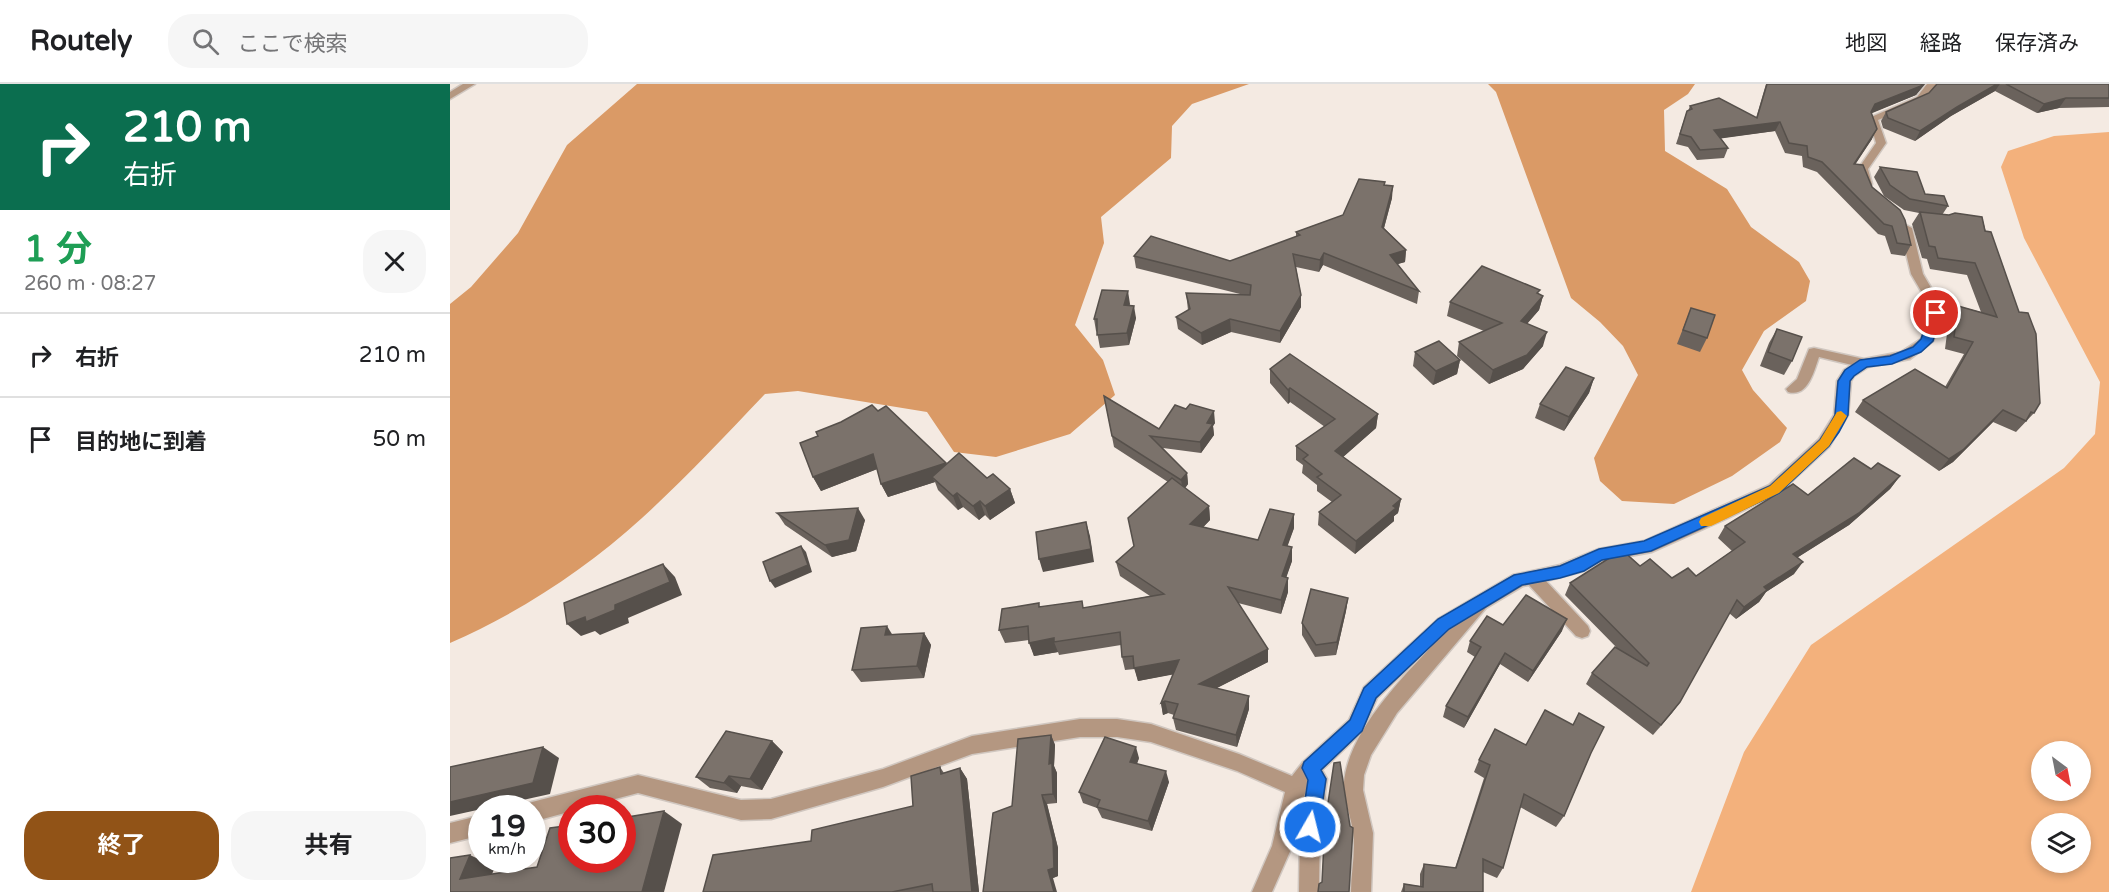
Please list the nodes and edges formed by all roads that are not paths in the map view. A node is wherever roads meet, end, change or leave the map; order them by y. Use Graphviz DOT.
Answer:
graph roads {
  1 [pos="470,84"];
  2 [pos="1932,84"];
  3 [pos="450,96"];
  4 [pos="1872,193"];
  5 [pos="1910,219"];
  6 [pos="1864,363"];
  7 [pos="1794,389"];
  8 [pos="1534,579"];
  9 [pos="1486,597"];
  10 [pos="1582,631"];
  11 [pos="1310,768"];
  12 [pos="1296,787"];
  13 [pos="546,808"];
  14 [pos="468,828"];
  15 [pos="450,833"];
  16 [pos="1262,892"];
  17 [pos="1309,892"];
  18 [pos="1361,892"];
  1 -- 3 [label="street"];
  2 -- 4 [label="street"];
  5 -- 6 [label="street"];
  6 -- 7 [label="street"];
  6 -- 8 [label="street"];
  8 -- 9 [label="street"];
  8 -- 10 [label="street"];
  9 -- 11 [label="street"];
  9 -- 18 [label="street"];
  11 -- 12 [label="street"];
  11 -- 17 [label="street"];
  12 -- 13 [label="street"];
  12 -- 16 [label="street"];
  14 -- 15 [label="street"];
}
